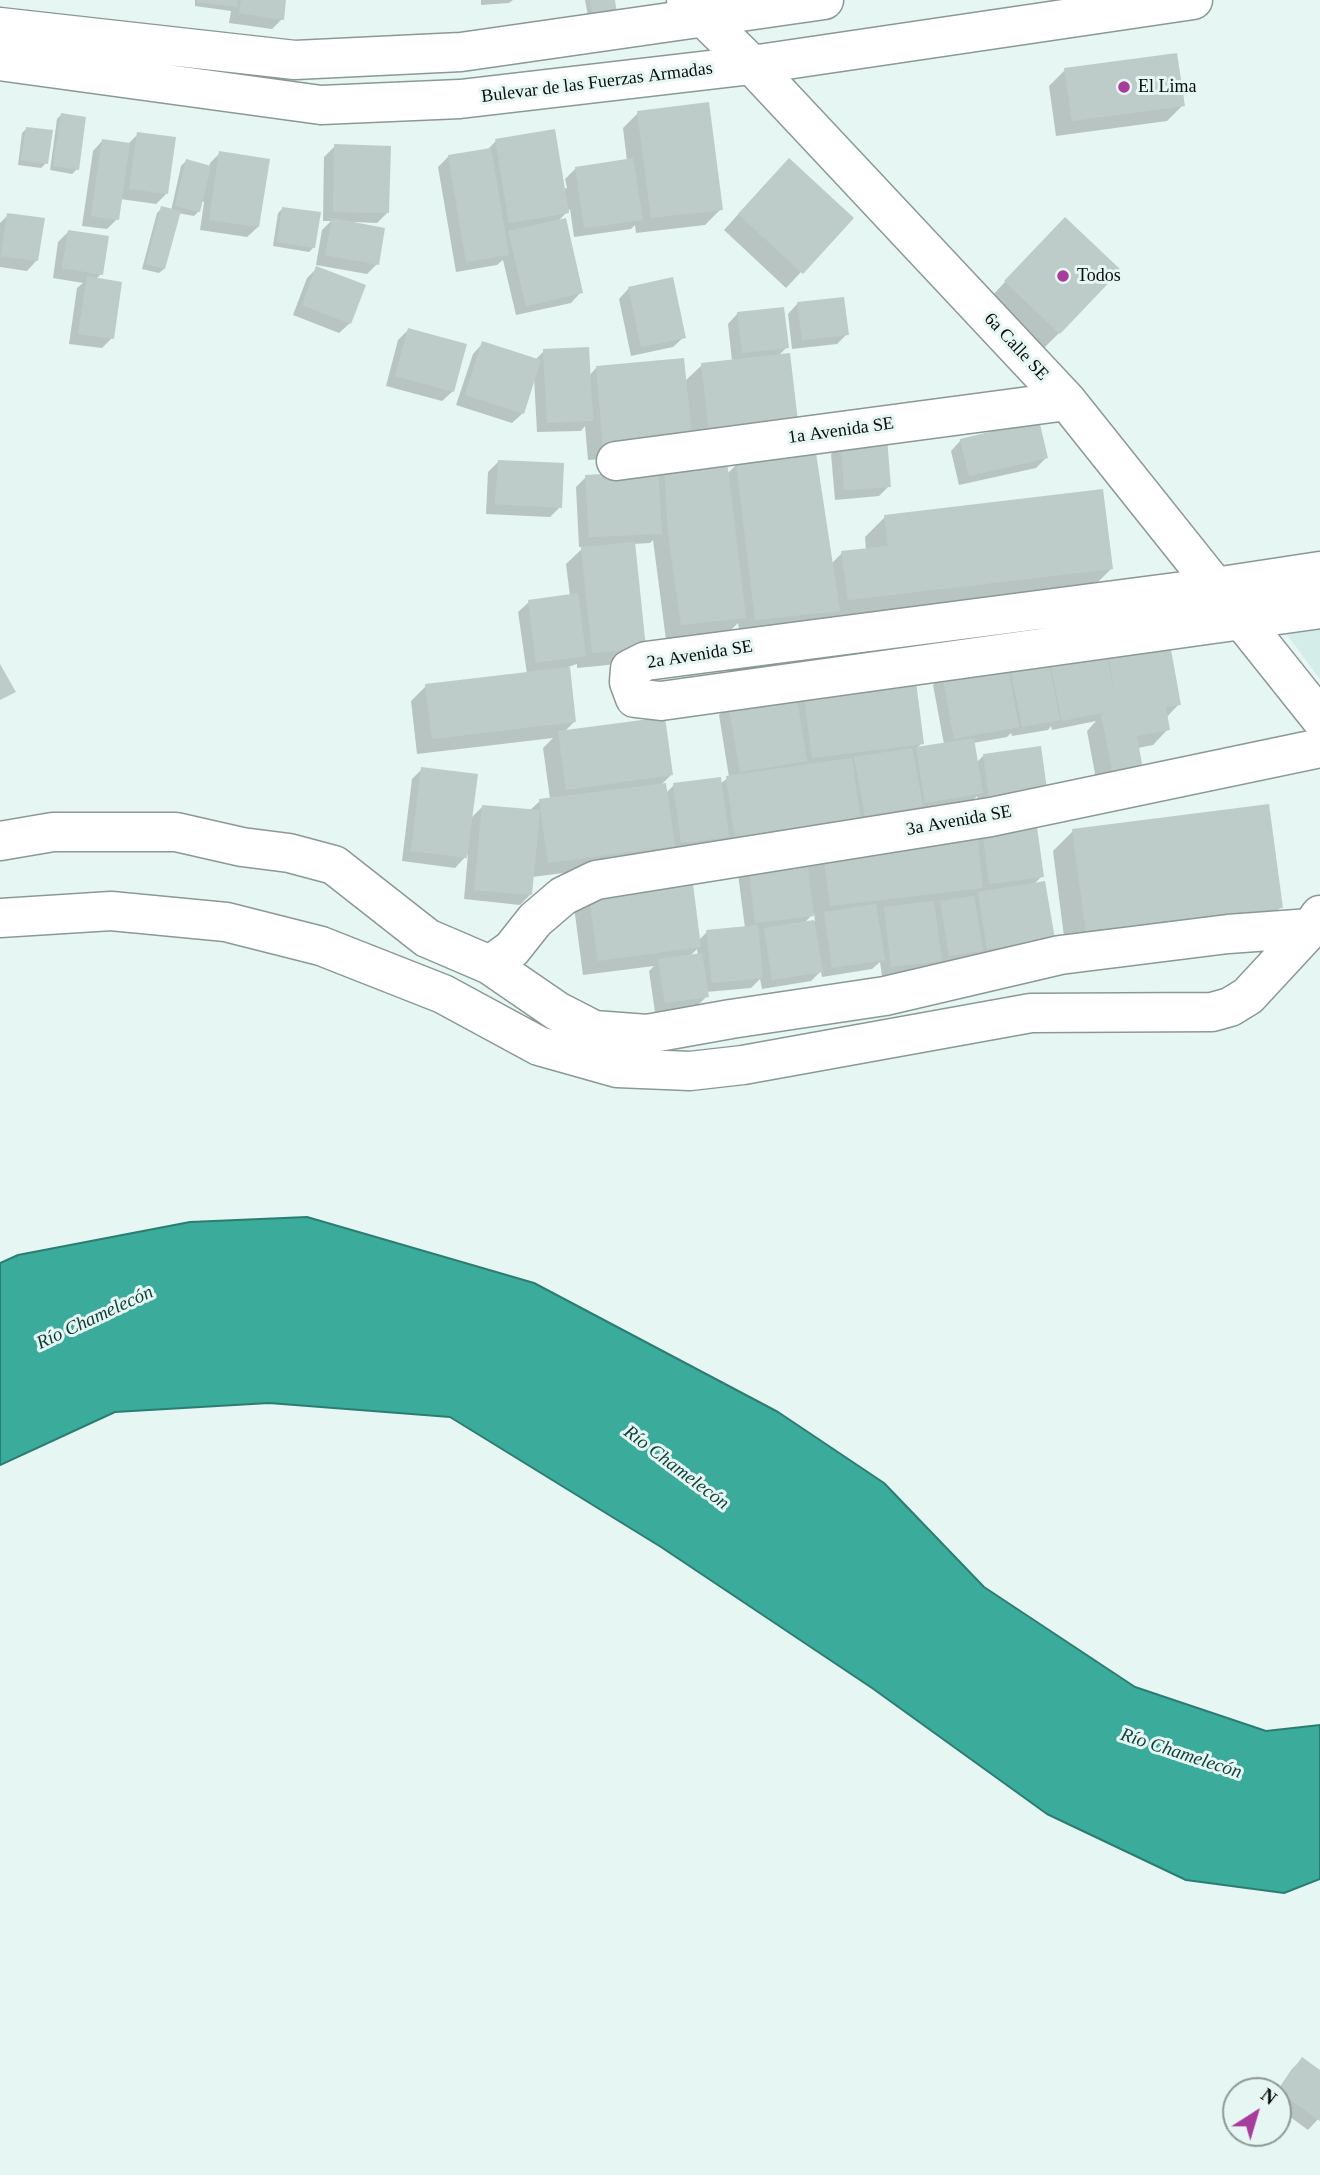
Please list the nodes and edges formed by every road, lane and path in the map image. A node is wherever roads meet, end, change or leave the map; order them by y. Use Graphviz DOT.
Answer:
graph roads {
  1 [pos="824,0"];
  2 [pos="1193,0"];
  3 [pos="694,8"];
  4 [pos="0,27"];
  5 [pos="0,61"];
  6 [pos="752,65"];
  7 [pos="1067,401"];
  8 [pos="616,461"];
  9 [pos="1320,571"];
  10 [pos="1215,587"];
  11 [pos="1320,609"];
  12 [pos="1242,621"];
  13 [pos="1320,719"];
  14 [pos="1320,748"];
  15 [pos="0,841"];
  16 [pos="0,918"];
  17 [pos="1316,922"];
  18 [pos="490,965"];
  1 -- 3 [label="street"];
  2 -- 6 [label="street, Bulevar de las Fuerzas Armadas"];
  3 -- 4 [label="street"];
  3 -- 6 [label="street, 6a Calle SE"];
  5 -- 6 [label="street, Bulevar de las Fuerzas Armadas"];
  6 -- 7 [label="street, 6a Calle SE"];
  7 -- 8 [label="street, 1a Avenida SE"];
  7 -- 10 [label="street, 6a Calle SE"];
  9 -- 10 [label="street, 2a Avenida SE"];
  10 -- 12 [label="street, 6a Calle SE"];
  10 -- 12 [label="street, 2a Avenida SE"];
  11 -- 12 [label="street, 2a Avenida SE"];
  12 -- 13 [label="street, 6a Calle SE"];
  14 -- 18 [label="street, 3a Avenida SE"];
  15 -- 18 [label="street"];
  16 -- 17 [label="street"];
  17 -- 18 [label="street"];
}
